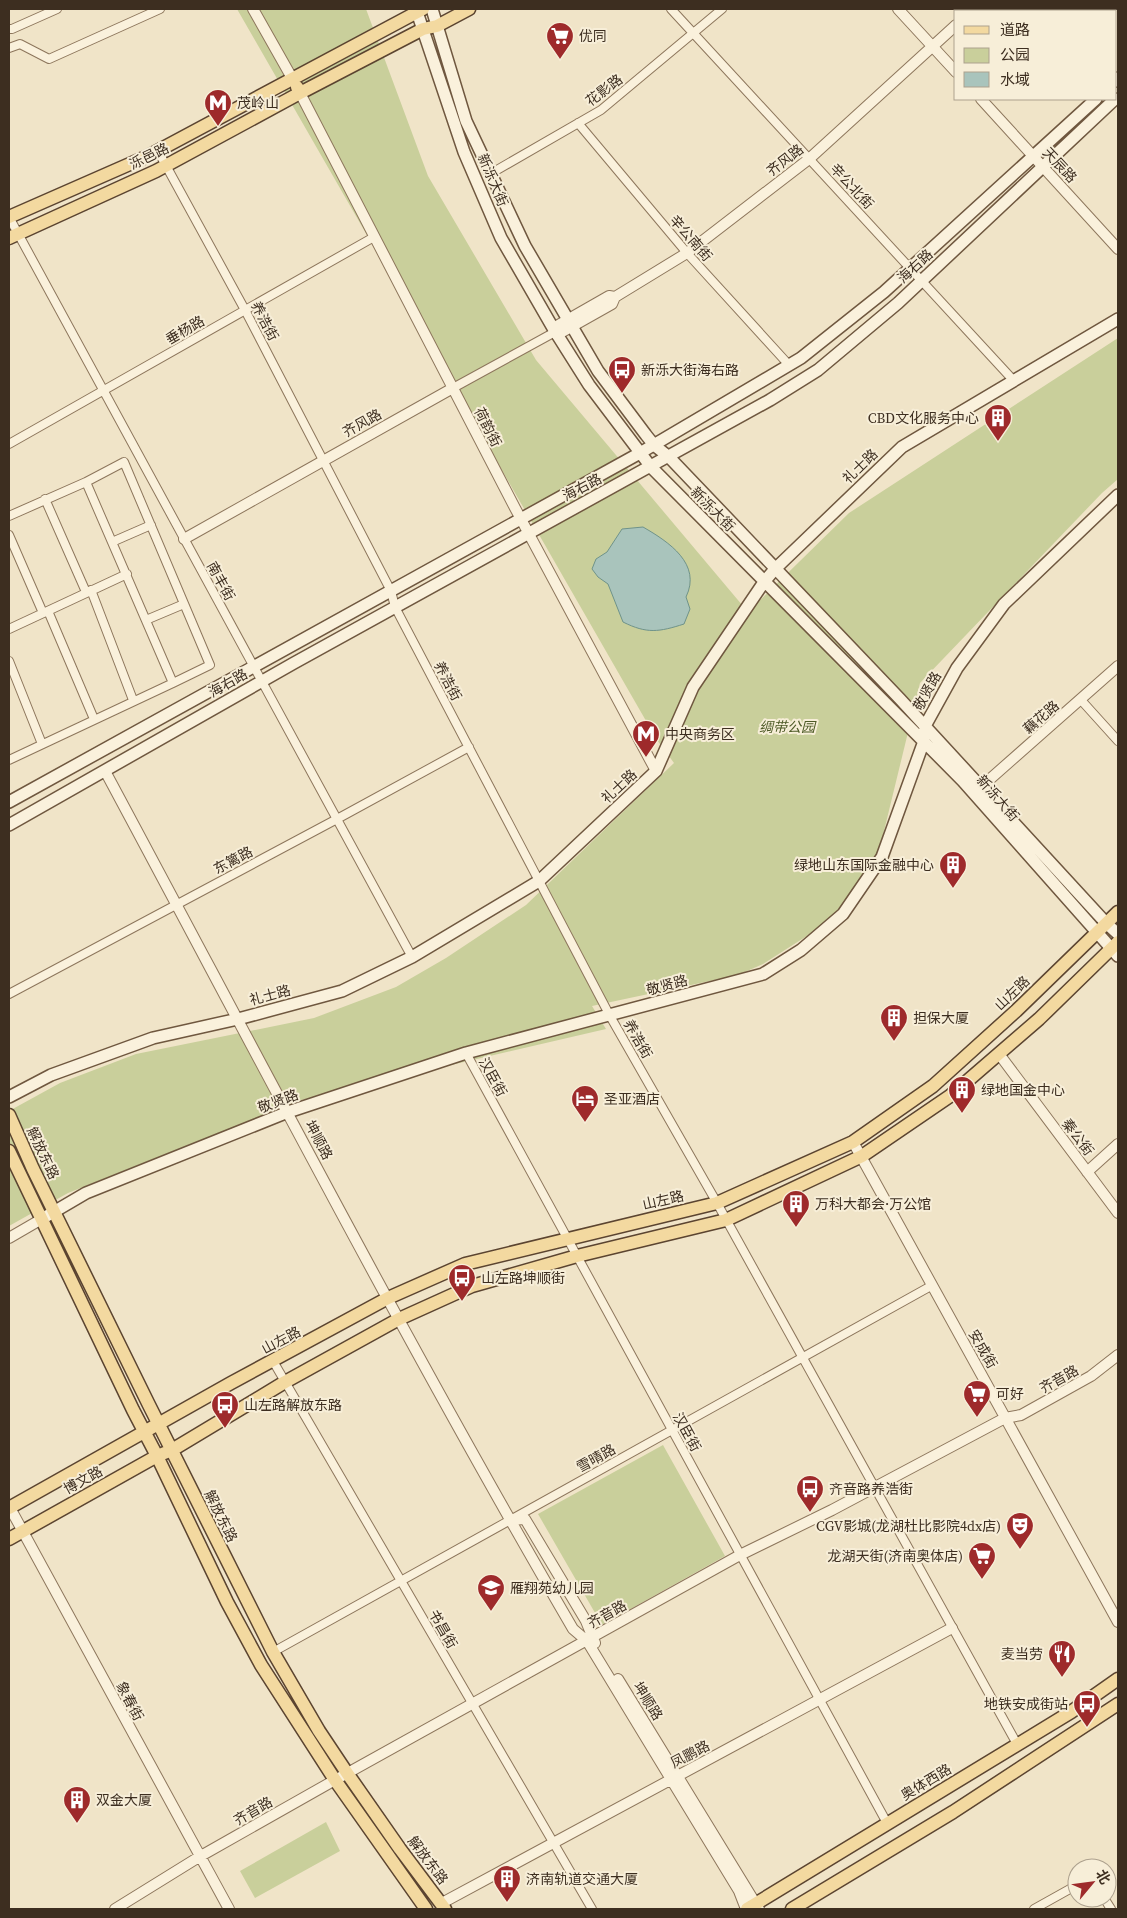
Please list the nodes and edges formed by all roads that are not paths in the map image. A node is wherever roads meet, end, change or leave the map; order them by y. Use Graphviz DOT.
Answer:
graph roads {
  1 [pos="57,9"];
  2 [pos="160,9"];
  3 [pos="253,9"];
  4 [pos="432,9"];
  5 [pos="470,9"];
  6 [pos="671,9"];
  7 [pos="722,9"];
  8 [pos="898,9"];
  9 [pos="419,10"];
  10 [pos="437,26"];
  11 [pos="954,27"];
  12 [pos="11,29"];
  13 [pos="423,29"];
  14 [pos="694,33"];
  15 [pos="20,44"];
  16 [pos="932,46"];
  17 [pos="9,48"];
  18 [pos="954,70"];
  19 [pos="292,78"];
  20 [pos="300,93"];
  21 [pos="982,100"];
  22 [pos="1095,100"];
  23 [pos="1114,100"];
  24 [pos="578,123"];
  25 [pos="158,151"];
  26 [pos="1034,156"];
  27 [pos="809,158"];
  28 [pos="165,166"];
  29 [pos="1043,167"];
  30 [pos="490,174"];
  31 [pos="9,217"];
  32 [pos="13,236"];
  33 [pos="374,237"];
  34 [pos="1118,249"];
  35 [pos="687,253"];
  36 [pos="910,268"];
  37 [pos="922,281"];
  38 [pos="245,310"];
  39 [pos="1118,319"];
  40 [pos="571,323"];
  41 [pos="555,332"];
  42 [pos="789,365"];
  43 [pos="1014,381"];
  44 [pos="453,388"];
  45 [pos="103,391"];
  46 [pos="9,444"];
  47 [pos="654,445"];
  48 [pos="640,454"];
  49 [pos="669,457"];
  50 [pos="324,460"];
  51 [pos="651,467"];
  52 [pos="86,482"];
  53 [pos="45,500"];
  54 [pos="1116,501"];
  55 [pos="9,516"];
  56 [pos="521,519"];
  57 [pos="151,525"];
  58 [pos="528,533"];
  59 [pos="9,536"];
  60 [pos="184,539"];
  61 [pos="112,542"];
  62 [pos="775,569"];
  63 [pos="127,574"];
  64 [pos="764,582"];
  65 [pos="88,591"];
  66 [pos="391,591"];
  67 [pos="184,604"];
  68 [pos="395,607"];
  69 [pos="46,612"];
  70 [pos="146,620"];
  71 [pos="9,629"];
  72 [pos="9,661"];
  73 [pos="1118,666"];
  74 [pos="254,667"];
  75 [pos="262,681"];
  76 [pos="172,683"];
  77 [pos="134,700"];
  78 [pos="1081,700"];
  79 [pos="94,719"];
  80 [pos="925,726"];
  81 [pos="924,741"];
  82 [pos="1118,741"];
  83 [pos="42,744"];
  84 [pos="469,746"];
  85 [pos="9,760"];
  86 [pos="105,771"];
  87 [pos="656,772"];
  88 [pos="981,787"];
  89 [pos="9,802"];
  90 [pos="337,820"];
  91 [pos="9,825"];
  92 [pos="539,881"];
  93 [pos="177,904"];
  94 [pos="1118,912"];
  95 [pos="1102,928"];
  96 [pos="1118,934"];
  97 [pos="1116,949"];
  98 [pos="412,957"];
  99 [pos="9,994"];
  100 [pos="610,1016"];
  101 [pos="238,1019"];
  102 [pos="466,1054"];
  103 [pos="999,1054"];
  104 [pos="9,1097"];
  105 [pos="288,1112"];
  106 [pos="9,1115"];
  107 [pos="853,1142"];
  108 [pos="1118,1144"];
  109 [pos="9,1151"];
  110 [pos="860,1157"];
  111 [pos="1087,1172"];
  112 [pos="717,1203"];
  113 [pos="54,1211"];
  114 [pos="1118,1213"];
  115 [pos="40,1220"];
  116 [pos="726,1220"];
  117 [pos="9,1238"];
  118 [pos="567,1238"];
  119 [pos="577,1256"];
  120 [pos="931,1286"];
  121 [pos="388,1298"];
  122 [pos="399,1319"];
  123 [pos="1118,1355"];
  124 [pos="802,1358"];
  125 [pos="274,1361"];
  126 [pos="285,1382"];
  127 [pos="1006,1418"];
  128 [pos="159,1424"];
  129 [pos="672,1430"];
  130 [pos="144,1432"];
  131 [pos="172,1450"];
  132 [pos="157,1456"];
  133 [pos="874,1488"];
  134 [pos="9,1507"];
  135 [pos="510,1520"];
  136 [pos="22,1531"];
  137 [pos="9,1539"];
  138 [pos="740,1555"];
  139 [pos="400,1581"];
  140 [pos="1118,1622"];
  141 [pos="952,1628"];
  142 [pos="589,1640"];
  143 [pos="273,1652"];
  144 [pos="1118,1679"];
  145 [pos="819,1700"];
  146 [pos="472,1704"];
  147 [pos="1118,1704"];
  148 [pos="1017,1744"];
  149 [pos="347,1773"];
  150 [pos="674,1778"];
  151 [pos="335,1780"];
  152 [pos="887,1823"];
  153 [pos="553,1843"];
  154 [pos="199,1857"];
  155 [pos="1067,1890"];
  156 [pos="443,1906"];
  157 [pos="752,1908"];
  158 [pos="115,1909"];
  159 [pos="229,1909"];
  160 [pos="426,1909"];
  161 [pos="592,1909"];
  162 [pos="792,1909"];
  163 [pos="1034,1909"];
  1 -- 12 [label="street"];
  2 -- 15 [label="street"];
  3 -- 19 [label="street"];
  4 -- 10 [label="main road, 新泺大街"];
  5 -- 10 [label="main road, 泺邑路"];
  6 -- 14 [label="street, 辛公北街"];
  7 -- 14 [label="street, 花影路"];
  8 -- 16 [label="street"];
  9 -- 13 [label="main road, 新泺大街"];
  9 -- 19 [label="main road, 泺邑路"];
  10 -- 13 [label="main road, 泺邑路"];
  10 -- 30 [label="main road, 新泺大街"];
  11 -- 16 [label="street, 齐风路"];
  12 -- 15 [label="street"];
  13 -- 20 [label="main road, 泺邑路"];
  13 -- 41 [label="main road, 新泺大街"];
  14 -- 24 [label="street, 花影路"];
  14 -- 27 [label="street, 辛公北街"];
  15 -- 17 [label="street"];
  16 -- 18 [label="street"];
  16 -- 27 [label="street, 齐风路"];
  19 -- 20 [label="main road"];
  19 -- 25 [label="main road, 泺邑路"];
  20 -- 28 [label="main road, 泺邑路"];
  20 -- 33 [label="street, 荷韵街"];
  21 -- 26 [label="street, 天辰路"];
  22 -- 26 [label="main road, 海右路"];
  23 -- 29 [label="main road, 海右路"];
  24 -- 30 [label="street, 花影路"];
  24 -- 35 [label="street, 辛公南街"];
  25 -- 28 [label="street, 养浩街"];
  25 -- 31 [label="main road, 泺邑路"];
  26 -- 29 [label="street, 天辰路"];
  26 -- 36 [label="main road, 海右路"];
  27 -- 35 [label="street, 齐风路"];
  27 -- 36 [label="street, 辛公北街"];
  28 -- 32 [label="main road, 泺邑路"];
  28 -- 38 [label="street, 养浩街"];
  29 -- 34 [label="street, 天辰路"];
  29 -- 37 [label="main road, 海右路"];
  30 -- 40 [label="main road, 新泺大街"];
  31 -- 32 [label="street, 南丰街"];
  32 -- 45 [label="street, 南丰街"];
  33 -- 38 [label="street, 垂杨路"];
  33 -- 44 [label="street, 荷韵街"];
  35 -- 40 [label="street, 齐风路"];
  35 -- 42 [label="street, 辛公南街"];
  36 -- 37 [label="street, 辛公北街"];
  36 -- 42 [label="main road, 海右路"];
  37 -- 43 [label="street, 辛公北街"];
  37 -- 49 [label="main road, 海右路"];
  38 -- 45 [label="street, 垂杨路"];
  38 -- 50 [label="street, 养浩街"];
  39 -- 43 [label="main road, 礼士路"];
  40 -- 41 [label="street, 齐风路"];
  40 -- 47 [label="main road, 新泺大街"];
  41 -- 44 [label="street, 齐风路"];
  41 -- 48 [label="main road, 新泺大街"];
  42 -- 47 [label="main road, 海右路"];
  43 -- 62 [label="main road, 礼士路"];
  44 -- 50 [label="street, 齐风路"];
  44 -- 56 [label="street, 荷韵街"];
  45 -- 46 [label="street, 垂杨路"];
  45 -- 60 [label="street, 南丰街"];
  47 -- 48 [label="main road, 海右路"];
  47 -- 49 [label="main road, 新泺大街"];
  48 -- 51 [label="main road, 新泺大街"];
  48 -- 56 [label="main road, 海右路"];
  49 -- 51 [label="main road, 海右路"];
  49 -- 62 [label="main road, 新泺大街"];
  50 -- 60 [label="street, 齐风路"];
  50 -- 66 [label="street, 养浩街"];
  51 -- 58 [label="main road, 海右路"];
  51 -- 64 [label="main road, 新泺大街"];
  52 -- 53 [label="street"];
  52 -- 57 [label="street"];
  52 -- 61 [label="street"];
  53 -- 55 [label="street"];
  53 -- 65 [label="street"];
  54 -- 80 [label="main road, 敬贤路"];
  56 -- 58 [label="street, 荷韵街"];
  56 -- 66 [label="main road, 海右路"];
  57 -- 61 [label="street"];
  57 -- 67 [label="street"];
  58 -- 68 [label="main road, 海右路"];
  58 -- 87 [label="street, 荷韵街"];
  59 -- 69 [label="street"];
  60 -- 74 [label="street, 南丰街"];
  61 -- 63 [label="street"];
  62 -- 64 [label="main road, 礼士路"];
  62 -- 80 [label="main road, 新泺大街"];
  63 -- 65 [label="street"];
  63 -- 70 [label="street"];
  64 -- 81 [label="main road, 新泺大街"];
  64 -- 87 [label="main road, 礼士路"];
  65 -- 69 [label="street"];
  65 -- 77 [label="street"];
  66 -- 68 [label="street, 养浩街"];
  66 -- 74 [label="main road, 海右路"];
  67 -- 70 [label="street"];
  67 -- 76 [label="street"];
  68 -- 75 [label="main road, 海右路"];
  68 -- 84 [label="street, 养浩街"];
  69 -- 71 [label="street"];
  69 -- 79 [label="street"];
  70 -- 76 [label="street"];
  72 -- 83 [label="street"];
  73 -- 78 [label="street, 藕花路"];
  74 -- 75 [label="street, 南丰街"];
  74 -- 89 [label="main road, 海右路"];
  75 -- 86 [label="main road, 海右路"];
  75 -- 90 [label="street, 南丰街"];
  76 -- 77 [label="street"];
  77 -- 79 [label="street"];
  78 -- 82 [label="street"];
  78 -- 88 [label="street, 藕花路"];
  79 -- 83 [label="street"];
  80 -- 81 [label="main road, 敬贤路"];
  80 -- 88 [label="main road, 新泺大街"];
  81 -- 95 [label="main road, 新泺大街"];
  81 -- 100 [label="main road, 敬贤路"];
  83 -- 85 [label="street"];
  84 -- 90 [label="street, 东篱路"];
  84 -- 92 [label="street, 养浩街"];
  86 -- 91 [label="main road, 海右路"];
  86 -- 93 [label="street, 坤顺路"];
  87 -- 92 [label="main road, 礼士路"];
  88 -- 95 [label="main road, 新泺大街"];
  90 -- 93 [label="street, 东篱路"];
  90 -- 98 [label="street, 南丰街"];
  92 -- 98 [label="main road, 礼士路"];
  92 -- 100 [label="street, 养浩街"];
  93 -- 99 [label="street, 东篱路"];
  93 -- 101 [label="street, 坤顺路"];
  94 -- 95 [label="main road, 山左路"];
  95 -- 96 [label="main road, 新泺大街"];
  95 -- 97 [label="main road, 新泺大街"];
  95 -- 107 [label="main road, 山左路"];
  97 -- 103 [label="main road"];
  98 -- 101 [label="main road, 礼士路"];
  100 -- 102 [label="main road, 敬贤路"];
  100 -- 112 [label="street, 养浩街"];
  101 -- 104 [label="main road, 礼士路"];
  101 -- 105 [label="street, 坤顺路"];
  102 -- 105 [label="main road, 敬贤路"];
  102 -- 118 [label="street, 汉臣街"];
  103 -- 110 [label="main road"];
  103 -- 111 [label="street, 秦公街"];
  105 -- 113 [label="main road, 敬贤路"];
  105 -- 121 [label="street, 坤顺路"];
  106 -- 113 [label="main road, 解放东路"];
  107 -- 110 [label="street, 安成街"];
  107 -- 112 [label="main road, 山左路"];
  108 -- 111 [label="street"];
  109 -- 115 [label="main road"];
  110 -- 116 [label="main road"];
  110 -- 120 [label="street, 安成街"];
  111 -- 114 [label="street, 秦公街"];
  112 -- 116 [label="street, 养浩街"];
  112 -- 118 [label="main road, 山左路"];
  113 -- 115 [label="main road, 敬贤路"];
  113 -- 128 [label="main road, 解放东路"];
  115 -- 117 [label="street, 敬贤路"];
  115 -- 130 [label="main road"];
  116 -- 119 [label="main road"];
  116 -- 124 [label="street, 养浩街"];
  118 -- 119 [label="street, 汉臣街"];
  118 -- 121 [label="main road, 山左路"];
  119 -- 122 [label="main road"];
  119 -- 129 [label="street, 汉臣街"];
  120 -- 124 [label="street, 雪晴路"];
  120 -- 127 [label="street, 安成街"];
  121 -- 122 [label="street, 坤顺路"];
  121 -- 125 [label="main road, 山左路"];
  122 -- 126 [label="main road"];
  122 -- 135 [label="street, 坤顺路"];
  123 -- 127 [label="street, 齐音路"];
  124 -- 129 [label="street, 雪晴路"];
  124 -- 133 [label="street, 养浩街"];
  125 -- 126 [label="street, 书昌街"];
  125 -- 128 [label="main road, 山左路"];
  126 -- 131 [label="main road"];
  126 -- 139 [label="street, 书昌街"];
  127 -- 133 [label="street, 齐音路"];
  127 -- 140 [label="street, 安成街"];
  128 -- 130 [label="main road, 山左路"];
  128 -- 131 [label="main road, 解放东路"];
  129 -- 135 [label="street, 雪晴路"];
  129 -- 138 [label="street, 汉臣街"];
  130 -- 132 [label="main road"];
  130 -- 134 [label="main road, 博文路"];
  131 -- 132 [label="main road, 博文路"];
  131 -- 143 [label="main road, 解放东路"];
  132 -- 136 [label="main road, 博文路"];
  132 -- 151 [label="main road"];
  133 -- 138 [label="street, 齐音路"];
  133 -- 141 [label="street, 养浩街"];
  134 -- 136 [label="street, 象春街"];
  135 -- 139 [label="street, 雪晴路"];
  135 -- 142 [label="street, 坤顺路"];
  135 -- 142 [label="street, 坤顺路"];
  136 -- 137 [label="main road, 博文路"];
  136 -- 154 [label="street, 象春街"];
  138 -- 142 [label="street, 齐音路"];
  138 -- 145 [label="street, 汉臣街"];
  139 -- 143 [label="street, 雪晴路"];
  139 -- 146 [label="street, 书昌街"];
  141 -- 145 [label="street, 凤鹏路"];
  141 -- 148 [label="street, 养浩街"];
  142 -- 146 [label="street, 齐音路"];
  142 -- 150 [label="street, 坤顺路"];
  143 -- 149 [label="main road, 解放东路"];
  144 -- 148 [label="main road, 奥体西路"];
  145 -- 150 [label="street, 凤鹏路"];
  145 -- 152 [label="street, 汉臣街"];
  146 -- 149 [label="street, 齐音路"];
  146 -- 153 [label="street, 书昌街"];
  147 -- 162 [label="main road"];
  148 -- 152 [label="main road, 奥体西路"];
  149 -- 151 [label="street, 齐音路"];
  149 -- 156 [label="main road, 解放东路"];
  150 -- 153 [label="street, 凤鹏路"];
  150 -- 157 [label="street, 坤顺路"];
  151 -- 154 [label="street, 齐音路"];
  151 -- 160 [label="main road"];
  152 -- 157 [label="main road, 奥体西路"];
  153 -- 156 [label="street, 凤鹏路"];
  153 -- 161 [label="street, 书昌街"];
  154 -- 158 [label="street, 齐音路"];
  154 -- 159 [label="street, 象春街"];
  155 -- 163 [label="street"];
}
